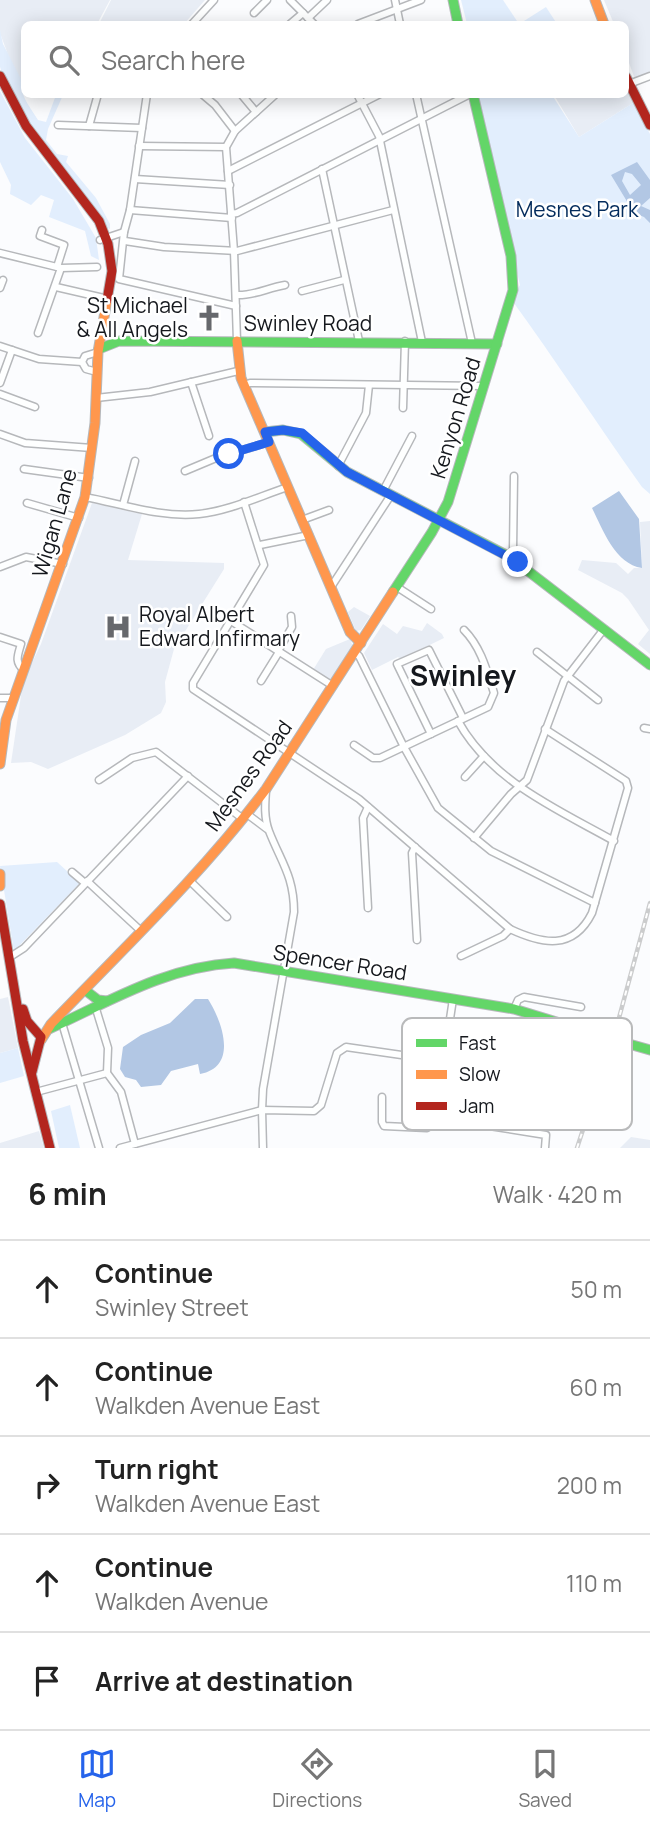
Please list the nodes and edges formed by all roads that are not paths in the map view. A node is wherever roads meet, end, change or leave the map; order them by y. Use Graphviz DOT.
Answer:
graph roads {
  1 [pos="214,0"];
  2 [pos="267,0"];
  3 [pos="290,0"];
  4 [pos="327,0"];
  5 [pos="395,0"];
  6 [pos="421,0"];
  7 [pos="453,0"];
  8 [pos="595,0"];
  9 [pos="397,9"];
  10 [pos="254,13"];
  11 [pos="305,15"];
  12 [pos="195,21"];
  13 [pos="295,21"];
  14 [pos="311,21"];
  15 [pos="366,21"];
  16 [pos="399,21"];
  17 [pos="457,21"];
  18 [pos="600,21"];
  19 [pos="0,76"];
  20 [pos="650,76"];
  21 [pos="629,81"];
  22 [pos="629,85"];
  23 [pos="97,98"];
  24 [pos="146,98"];
  25 [pos="207,98"];
  26 [pos="244,98"];
  27 [pos="272,98"];
  28 [pos="359,98"];
  29 [pos="373,98"];
  30 [pos="417,98"];
  31 [pos="464,98"];
  32 [pos="473,98"];
  33 [pos="362,104"];
  34 [pos="256,112"];
  35 [pos="422,118"];
  36 [pos="58,125"];
  37 [pos="650,125"];
  38 [pos="89,126"];
  39 [pos="142,128"];
  40 [pos="235,131"];
  41 [pos="379,140"];
  42 [pos="139,146"];
  43 [pos="226,147"];
  44 [pos="322,169"];
  45 [pos="228,171"];
  46 [pos="135,179"];
  47 [pos="230,185"];
  48 [pos="393,210"];
  49 [pos="130,211"];
  50 [pos="232,216"];
  51 [pos="333,226"];
  52 [pos="42,230"];
  53 [pos="124,232"];
  54 [pos="103,239"];
  55 [pos="125,241"];
  56 [pos="234,251"];
  57 [pos="0,253"];
  58 [pos="59,267"];
  59 [pos="102,267"];
  60 [pos="344,280"];
  61 [pos="109,284"];
  62 [pos="55,287"];
  63 [pos="281,287"];
  64 [pos="302,290"];
  65 [pos="236,295"];
  66 [pos="108,299"];
  67 [pos="236,306"];
  68 [pos="102,330"];
  69 [pos="38,333"];
  70 [pos="119,341"];
  71 [pos="237,341"];
  72 [pos="359,341"];
  73 [pos="405,341"];
  74 [pos="422,342"];
  75 [pos="472,343"];
  76 [pos="497,344"];
  77 [pos="0,346"];
  78 [pos="12,350"];
  79 [pos="99,351"];
  80 [pos="82,362"];
  81 [pos="239,371"];
  82 [pos="97,372"];
  83 [pos="191,382"];
  84 [pos="0,383"];
  85 [pos="244,385"];
  86 [pos="369,385"];
  87 [pos="403,385"];
  88 [pos="484,386"];
  89 [pos="150,392"];
  90 [pos="0,394"];
  91 [pos="96,398"];
  92 [pos="151,402"];
  93 [pos="35,407"];
  94 [pos="403,408"];
  95 [pos="265,432"];
  96 [pos="0,435"];
  97 [pos="209,436"];
  98 [pos="412,436"];
  99 [pos="269,442"];
  100 [pos="92,448"];
  101 [pos="135,461"];
  102 [pos="338,466"];
  103 [pos="24,469"];
  104 [pos="185,471"];
  105 [pos="514,475"];
  106 [pos="89,478"];
  107 [pos="288,487"];
  108 [pos="387,493"];
  109 [pos="85,497"];
  110 [pos="244,502"];
  111 [pos="27,503"];
  112 [pos="122,505"];
  113 [pos="328,510"];
  114 [pos="79,518"];
  115 [pos="302,520"];
  116 [pos="438,520"];
  117 [pos="309,535"];
  118 [pos="260,545"];
  119 [pos="510,557"];
  120 [pos="63,564"];
  121 [pos="0,568"];
  122 [pos="331,587"];
  123 [pos="397,587"];
  124 [pos="431,609"];
  125 [pos="291,616"];
  126 [pos="231,621"];
  127 [pos="604,629"];
  128 [pos="464,631"];
  129 [pos="0,637"];
  130 [pos="361,643"];
  131 [pos="279,652"];
  132 [pos="537,652"];
  133 [pos="355,653"];
  134 [pos="650,665"];
  135 [pos="24,670"];
  136 [pos="568,675"];
  137 [pos="261,681"];
  138 [pos="333,686"];
  139 [pos="0,698"];
  140 [pos="13,698"];
  141 [pos="598,700"];
  142 [pos="461,720"];
  143 [pos="545,729"];
  144 [pos="431,734"];
  145 [pos="354,745"];
  146 [pos="404,747"];
  147 [pos="289,753"];
  148 [pos="484,756"];
  149 [pos="0,764"];
  150 [pos="188,776"];
  151 [pos="465,777"];
  152 [pos="99,780"];
  153 [pos="519,788"];
  154 [pos="266,789"];
  155 [pos="369,807"];
  156 [pos="245,816"];
  157 [pos="269,830"];
  158 [pos="474,838"];
  159 [pos="614,841"];
  160 [pos="415,848"];
  161 [pos="72,872"];
  162 [pos="0,874"];
  163 [pos="189,880"];
  164 [pos="86,882"];
  165 [pos="0,886"];
  166 [pos="0,904"];
  167 [pos="595,904"];
  168 [pos="368,908"];
  169 [pos="228,917"];
  170 [pos="2,927"];
  171 [pos="510,929"];
  172 [pos="141,931"];
  173 [pos="417,940"];
  174 [pos="461,956"];
  175 [pos="10,958"];
  176 [pos="284,972"];
  177 [pos="85,990"];
  178 [pos="93,998"];
  179 [pos="453,999"];
  180 [pos="109,1001"];
  181 [pos="581,1007"];
  182 [pos="96,1009"];
  183 [pos="514,1009"];
  184 [pos="450,1018"];
  185 [pos="546,1018"];
  186 [pos="64,1019"];
  187 [pos="49,1027"];
  188 [pos="35,1029"];
  189 [pos="23,1040"];
  190 [pos="41,1041"];
  191 [pos="632,1043"];
  192 [pos="650,1049"];
  193 [pos="402,1055"];
  194 [pos="107,1073"];
  195 [pos="32,1075"];
  196 [pos="79,1081"];
  197 [pos="36,1092"];
  198 [pos="382,1097"];
  199 [pos="262,1110"];
  200 [pos="402,1127"];
  201 [pos="536,1130"];
  202 [pos="135,1144"];
  203 [pos="50,1148"];
  204 [pos="99,1148"];
  205 [pos="120,1148"];
  206 [pos="263,1148"];
  207 [pos="545,1148"];
  1 -- 12 [label="street"];
  2 -- 10 [label="street"];
  3 -- 11 [label="street"];
  4 -- 11 [label="street"];
  5 -- 9 [label="street"];
  6 -- 9 [label="street"];
  7 -- 17 [label="main road"];
  8 -- 18 [label="main road"];
  9 -- 15 [label="street"];
  9 -- 16 [label="street"];
  11 -- 13 [label="street"];
  11 -- 14 [label="street"];
  19 -- 54 [label="main road"];
  20 -- 21 [label="street"];
  22 -- 37 [label="main road"];
  23 -- 38 [label="street"];
  24 -- 39 [label="street"];
  25 -- 40 [label="street"];
  26 -- 34 [label="street"];
  27 -- 34 [label="street"];
  28 -- 33 [label="street"];
  29 -- 33 [label="street"];
  30 -- 35 [label="street"];
  31 -- 35 [label="street"];
  32 -- 76 [label="main road, Kenyon Road"];
  33 -- 41 [label="street"];
  33 -- 45 [label="street"];
  34 -- 40 [label="street"];
  35 -- 41 [label="street"];
  35 -- 75 [label="street"];
  36 -- 38 [label="street"];
  38 -- 39 [label="street"];
  39 -- 42 [label="street"];
  40 -- 43 [label="street"];
  41 -- 44 [label="street"];
  41 -- 48 [label="street"];
  42 -- 43 [label="street"];
  42 -- 46 [label="street"];
  43 -- 45 [label="street"];
  44 -- 50 [label="street"];
  44 -- 51 [label="street"];
  45 -- 47 [label="street"];
  46 -- 47 [label="street"];
  46 -- 49 [label="street"];
  47 -- 50 [label="street"];
  48 -- 51 [label="street"];
  48 -- 74 [label="street"];
  49 -- 50 [label="street"];
  49 -- 53 [label="street"];
  50 -- 56 [label="street"];
  51 -- 56 [label="street"];
  51 -- 60 [label="street"];
  52 -- 58 [label="street"];
  53 -- 54 [label="street"];
  53 -- 55 [label="street"];
  54 -- 59 [label="main road, Wigan Lane"];
  54 -- 61 [label="main road, Wigan Lane"];
  55 -- 56 [label="street"];
  55 -- 67 [label="street"];
  56 -- 65 [label="street"];
  57 -- 58 [label="street"];
  58 -- 59 [label="street"];
  58 -- 62 [label="street"];
  59 -- 61 [label="main road, Wigan Lane"];
  60 -- 64 [label="street"];
  60 -- 72 [label="street"];
  61 -- 66 [label="main road, Wigan Lane"];
  62 -- 66 [label="street"];
  62 -- 69 [label="street"];
  63 -- 65 [label="street"];
  65 -- 67 [label="street"];
  66 -- 68 [label="main road, Wigan Lane"];
  67 -- 71 [label="street"];
  68 -- 70 [label="main road"];
  68 -- 79 [label="main road, Wigan Lane"];
  70 -- 71 [label="main road, Swinley Road"];
  70 -- 79 [label="main road, Swinley Road"];
  71 -- 72 [label="main road, Swinley Road"];
  71 -- 81 [label="main road"];
  72 -- 73 [label="main road, Swinley Road"];
  73 -- 74 [label="main road, Swinley Road"];
  73 -- 87 [label="street"];
  74 -- 75 [label="main road, Swinley Road"];
  75 -- 76 [label="main road, Swinley Road"];
  76 -- 88 [label="main road, Kenyon Road"];
  77 -- 78 [label="street"];
  78 -- 80 [label="street"];
  78 -- 84 [label="street"];
  79 -- 80 [label="street"];
  79 -- 82 [label="main road, Wigan Lane"];
  80 -- 82 [label="street"];
  81 -- 83 [label="street"];
  81 -- 85 [label="main road"];
  82 -- 91 [label="main road, Wigan Lane"];
  83 -- 89 [label="street"];
  83 -- 97 [label="street"];
  85 -- 86 [label="street"];
  85 -- 95 [label="main road"];
  86 -- 87 [label="street"];
  86 -- 102 [label="street"];
  87 -- 88 [label="street"];
  87 -- 94 [label="street"];
  88 -- 116 [label="main road, Kenyon Road"];
  89 -- 91 [label="street"];
  89 -- 92 [label="street"];
  90 -- 93 [label="street"];
  91 -- 100 [label="main road, Wigan Lane"];
  95 -- 99 [label="main road"];
  95 -- 102 [label="main road"];
  96 -- 100 [label="street"];
  98 -- 108 [label="street"];
  99 -- 104 [label="street"];
  99 -- 107 [label="main road"];
  100 -- 106 [label="main road, Wigan Lane"];
  101 -- 112 [label="street"];
  102 -- 108 [label="main road"];
  103 -- 106 [label="street"];
  105 -- 119 [label="street"];
  106 -- 109 [label="main road, Wigan Lane"];
  107 -- 110 [label="street"];
  107 -- 115 [label="main road"];
  108 -- 116 [label="main road"];
  108 -- 122 [label="street"];
  109 -- 112 [label="street"];
  109 -- 114 [label="main road, Wigan Lane"];
  110 -- 112 [label="street"];
  110 -- 118 [label="street"];
  111 -- 114 [label="street"];
  113 -- 115 [label="street"];
  114 -- 120 [label="main road, Wigan Lane"];
  115 -- 117 [label="main road"];
  116 -- 119 [label="main road"];
  116 -- 123 [label="main road, Mesnes Road"];
  117 -- 118 [label="street"];
  117 -- 122 [label="main road"];
  118 -- 126 [label="street"];
  119 -- 127 [label="main road"];
  120 -- 121 [label="street"];
  120 -- 135 [label="main road, Wigan Lane"];
  122 -- 130 [label="main road"];
  123 -- 124 [label="street"];
  123 -- 130 [label="main road, Mesnes Road"];
  125 -- 131 [label="street"];
  126 -- 131 [label="street"];
  126 -- 147 [label="street"];
  127 -- 134 [label="main road"];
  127 -- 136 [label="street"];
  128 -- 142 [label="street"];
  129 -- 135 [label="street"];
  130 -- 133 [label="main road, Mesnes Road"];
  131 -- 137 [label="street"];
  131 -- 138 [label="street"];
  132 -- 136 [label="street"];
  133 -- 138 [label="main road, Mesnes Road"];
  133 -- 146 [label="street"];
  135 -- 140 [label="main road, Wigan Lane"];
  136 -- 141 [label="street"];
  136 -- 143 [label="street"];
  138 -- 147 [label="main road, Mesnes Road"];
  139 -- 140 [label="street"];
  140 -- 149 [label="main road, Wigan Lane"];
  142 -- 144 [label="street"];
  142 -- 144 [label="street"];
  142 -- 148 [label="street"];
  143 -- 153 [label="street"];
  143 -- 159 [label="street"];
  144 -- 146 [label="street"];
  145 -- 146 [label="street"];
  146 -- 158 [label="street"];
  147 -- 154 [label="main road, Mesnes Road"];
  147 -- 155 [label="street"];
  148 -- 151 [label="street"];
  148 -- 153 [label="street"];
  150 -- 152 [label="street"];
  150 -- 156 [label="street"];
  150 -- 164 [label="street"];
  153 -- 158 [label="street"];
  153 -- 159 [label="street"];
  154 -- 156 [label="main road, Mesnes Road"];
  154 -- 157 [label="street"];
  155 -- 160 [label="street"];
  155 -- 168 [label="street"];
  156 -- 157 [label="street"];
  156 -- 163 [label="main road, Mesnes Road"];
  157 -- 176 [label="street"];
  158 -- 167 [label="street"];
  159 -- 167 [label="street"];
  160 -- 171 [label="street"];
  160 -- 173 [label="street"];
  161 -- 164 [label="street"];
  162 -- 165 [label="main road"];
  163 -- 169 [label="street"];
  163 -- 172 [label="main road, Mesnes Road"];
  164 -- 172 [label="street"];
  164 -- 175 [label="street"];
  166 -- 170 [label="main road"];
  167 -- 171 [label="street"];
  170 -- 175 [label="main road"];
  171 -- 174 [label="street"];
  172 -- 177 [label="main road, Mesnes Road"];
  175 -- 188 [label="main road"];
  175 -- 189 [label="main road"];
  176 -- 179 [label="main road, Spencer Road"];
  176 -- 180 [label="main road, Spencer Road"];
  176 -- 199 [label="street"];
  177 -- 178 [label="main road"];
  177 -- 186 [label="main road, Mesnes Road"];
  178 -- 180 [label="main road"];
  178 -- 182 [label="main road"];
  179 -- 183 [label="main road, Spencer Road"];
  179 -- 184 [label="street"];
  180 -- 182 [label="main road, Spencer Road"];
  181 -- 183 [label="street"];
  182 -- 186 [label="main road, Spencer Road"];
  182 -- 194 [label="street"];
  183 -- 185 [label="main road, Spencer Road, bridge"];
  186 -- 187 [label="main road, Mesnes Road"];
  186 -- 196 [label="street"];
  187 -- 188 [label="main road"];
  187 -- 190 [label="main road, Mesnes Road"];
  188 -- 189 [label="main road"];
  188 -- 190 [label="main road"];
  189 -- 190 [label="main road"];
  189 -- 195 [label="main road"];
  190 -- 195 [label="main road"];
  191 -- 192 [label="main road, Spencer Road, bridge"];
  193 -- 199 [label="street"];
  194 -- 196 [label="street"];
  194 -- 202 [label="street"];
  195 -- 197 [label="main road"];
  196 -- 197 [label="street"];
  196 -- 204 [label="street"];
  197 -- 203 [label="main road"];
  198 -- 200 [label="street"];
  199 -- 202 [label="street"];
  199 -- 206 [label="street"];
  201 -- 207 [label="street"];
  202 -- 205 [label="street"];
}
